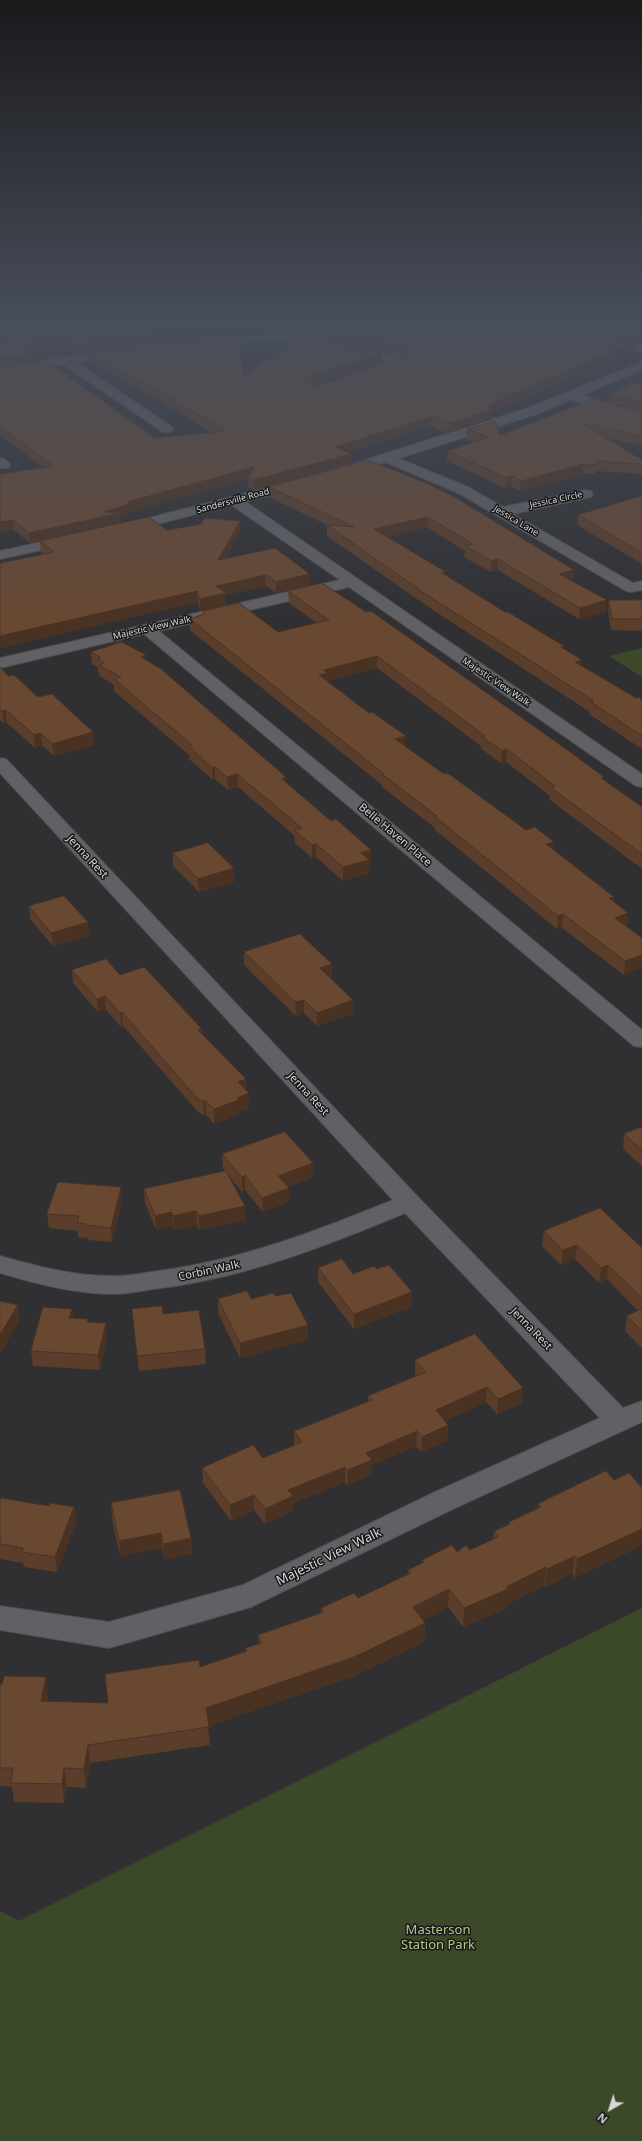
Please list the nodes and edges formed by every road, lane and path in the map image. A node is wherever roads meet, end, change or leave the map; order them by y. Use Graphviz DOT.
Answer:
graph roads {
  1 [pos="162,425"];
  2 [pos="492,425"];
  3 [pos="167,428"];
  4 [pos="388,458"];
  5 [pos="330,475"];
  6 [pos="308,481"];
  7 [pos="586,494"];
  8 [pos="235,501"];
  9 [pos="501,512"];
  10 [pos="110,532"];
  11 [pos="81,538"];
  12 [pos="0,554"];
  13 [pos="351,582"];
  14 [pos="642,585"];
  15 [pos="147,629"];
  16 [pos="0,663"];
  17 [pos="0,763"];
  18 [pos="642,782"];
  19 [pos="642,1041"];
  20 [pos="409,1202"];
  21 [pos="0,1264"];
  22 [pos="631,1416"];
  23 [pos="0,1618"];
  1 -- 3 [label="street"];
  2 -- 4 [label="street"];
  4 -- 5 [label="street"];
  4 -- 9 [label="street, Jessica Lane"];
  6 -- 8 [label="street, Sandersville Road"];
  7 -- 9 [label="street, Jessica Circle"];
  8 -- 10 [label="street, Sandersville Road"];
  8 -- 13 [label="street, Majestic View Walk"];
  9 -- 14 [label="street, Jessica Lane"];
  11 -- 12 [label="street"];
  13 -- 15 [label="street, Majestic View Walk"];
  13 -- 18 [label="street, Majestic View Walk"];
  15 -- 16 [label="street, Majestic View Walk"];
  15 -- 19 [label="street, Belle Haven Place"];
  17 -- 20 [label="street, Jenna Rest"];
  20 -- 21 [label="street, Corbin Walk"];
  20 -- 22 [label="street, Jenna Rest"];
  22 -- 23 [label="street, Majestic View Walk"];
}
